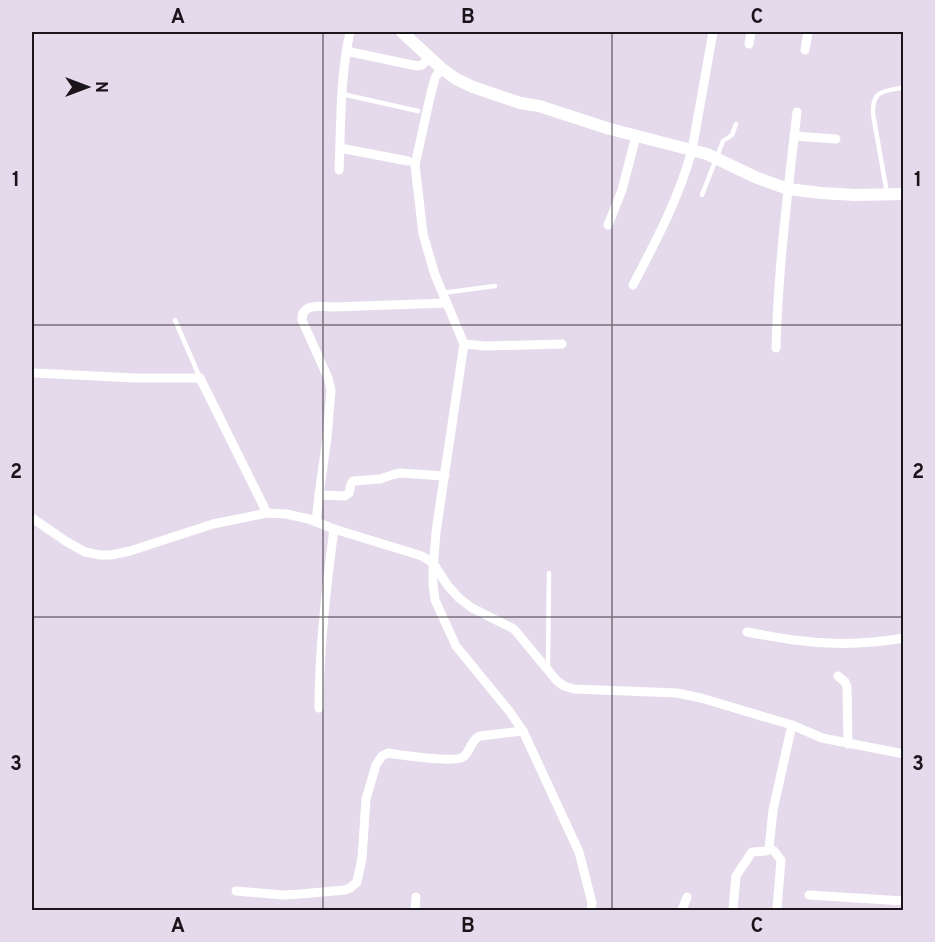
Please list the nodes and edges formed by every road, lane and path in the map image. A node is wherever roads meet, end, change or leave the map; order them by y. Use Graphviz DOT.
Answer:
graph roads {
  1 [pos="350,32"];
  2 [pos="712,32"];
  3 [pos="751,32"];
  4 [pos="808,32"];
  5 [pos="406,33"];
  6 [pos="749,44"];
  7 [pos="346,51"];
  8 [pos="805,51"];
  9 [pos="429,58"];
  10 [pos="441,68"];
  11 [pos="901,88"];
  12 [pos="342,94"];
  13 [pos="418,111"];
  14 [pos="797,112"];
  15 [pos="736,124"];
  16 [pos="636,136"];
  17 [pos="794,136"];
  18 [pos="836,139"];
  19 [pos="340,148"];
  20 [pos="692,150"];
  21 [pos="717,158"];
  22 [pos="408,161"];
  23 [pos="339,170"];
  24 [pos="788,189"];
  25 [pos="903,194"];
  26 [pos="702,195"];
  27 [pos="888,195"];
  28 [pos="608,225"];
  29 [pos="633,285"];
  30 [pos="495,286"];
  31 [pos="442,293"];
  32 [pos="446,303"];
  33 [pos="176,320"];
  34 [pos="464,344"];
  35 [pos="562,344"];
  36 [pos="776,348"];
  37 [pos="34,373"];
  38 [pos="200,378"];
  39 [pos="445,476"];
  40 [pos="319,495"];
  41 [pos="267,513"];
  42 [pos="32,518"];
  43 [pos="316,522"];
  44 [pos="334,529"];
  45 [pos="433,563"];
  46 [pos="549,573"];
  47 [pos="747,632"];
  48 [pos="903,638"];
  49 [pos="548,670"];
  50 [pos="838,676"];
  51 [pos="318,708"];
  52 [pos="792,725"];
  53 [pos="523,731"];
  54 [pos="848,744"];
  55 [pos="903,754"];
  56 [pos="769,849"];
  57 [pos="236,891"];
  58 [pos="809,895"];
  59 [pos="416,897"];
  60 [pos="687,897"];
  61 [pos="903,901"];
  62 [pos="777,908"];
  63 [pos="415,910"];
  64 [pos="591,910"];
  65 [pos="682,910"];
  66 [pos="733,910"];
  1 -- 7 [label="street"];
  2 -- 20 [label="street"];
  3 -- 6 [label="street"];
  4 -- 8 [label="street"];
  5 -- 9 [label="street"];
  7 -- 9 [label="street"];
  7 -- 12 [label="street"];
  9 -- 10 [label="street"];
  10 -- 16 [label="street"];
  10 -- 31 [label="street"];
  11 -- 27 [label="lane"];
  12 -- 13 [label="lane"];
  12 -- 19 [label="street"];
  14 -- 17 [label="street"];
  15 -- 21 [label="lane"];
  16 -- 20 [label="street"];
  16 -- 28 [label="street"];
  17 -- 18 [label="street"];
  17 -- 24 [label="street"];
  19 -- 22 [label="street"];
  19 -- 23 [label="street"];
  20 -- 21 [label="street"];
  20 -- 29 [label="street"];
  21 -- 24 [label="street"];
  21 -- 26 [label="lane"];
  24 -- 27 [label="street"];
  24 -- 36 [label="street"];
  25 -- 27 [label="street"];
  30 -- 31 [label="lane"];
  31 -- 32 [label="street"];
  32 -- 34 [label="street"];
  32 -- 40 [label="street"];
  33 -- 38 [label="lane"];
  34 -- 35 [label="street"];
  34 -- 39 [label="street"];
  37 -- 38 [label="street"];
  38 -- 41 [label="street"];
  39 -- 40 [label="street"];
  39 -- 45 [label="street"];
  40 -- 43 [label="street"];
  41 -- 42 [label="street"];
  41 -- 43 [label="street"];
  43 -- 44 [label="street"];
  44 -- 45 [label="street"];
  44 -- 51 [label="street"];
  45 -- 49 [label="street"];
  45 -- 53 [label="street"];
  46 -- 49 [label="lane"];
  47 -- 48 [label="street"];
  49 -- 52 [label="street"];
  50 -- 54 [label="street"];
  52 -- 54 [label="street"];
  52 -- 56 [label="street"];
  53 -- 57 [label="street"];
  53 -- 64 [label="street"];
  54 -- 55 [label="street"];
  56 -- 62 [label="street"];
  56 -- 66 [label="street"];
  58 -- 61 [label="street"];
  59 -- 63 [label="street"];
  60 -- 65 [label="street"];
}
